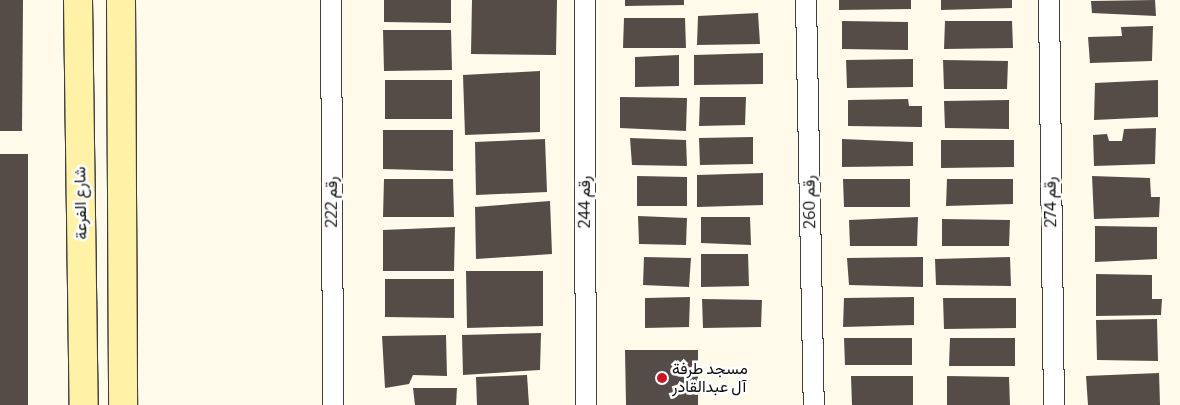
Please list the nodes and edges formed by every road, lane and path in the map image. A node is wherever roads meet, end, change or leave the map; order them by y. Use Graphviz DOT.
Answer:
graph roads {
  1 [pos="78,0"];
  2 [pos="121,0"];
  3 [pos="331,0"];
  4 [pos="585,0"];
  5 [pos="806,0"];
  6 [pos="1049,0"];
  7 [pos="84,405"];
  8 [pos="123,405"];
  9 [pos="333,405"];
  10 [pos="586,405"];
  11 [pos="814,405"];
  12 [pos="1054,405"];
  1 -- 7 [label="street, شارع الفرعة"];
  2 -- 8 [label="street"];
  3 -- 9 [label="street, رقم 222"];
  4 -- 10 [label="street, رقم 244"];
  5 -- 11 [label="street, رقم 260"];
  6 -- 12 [label="street, رقم 274"];
}
